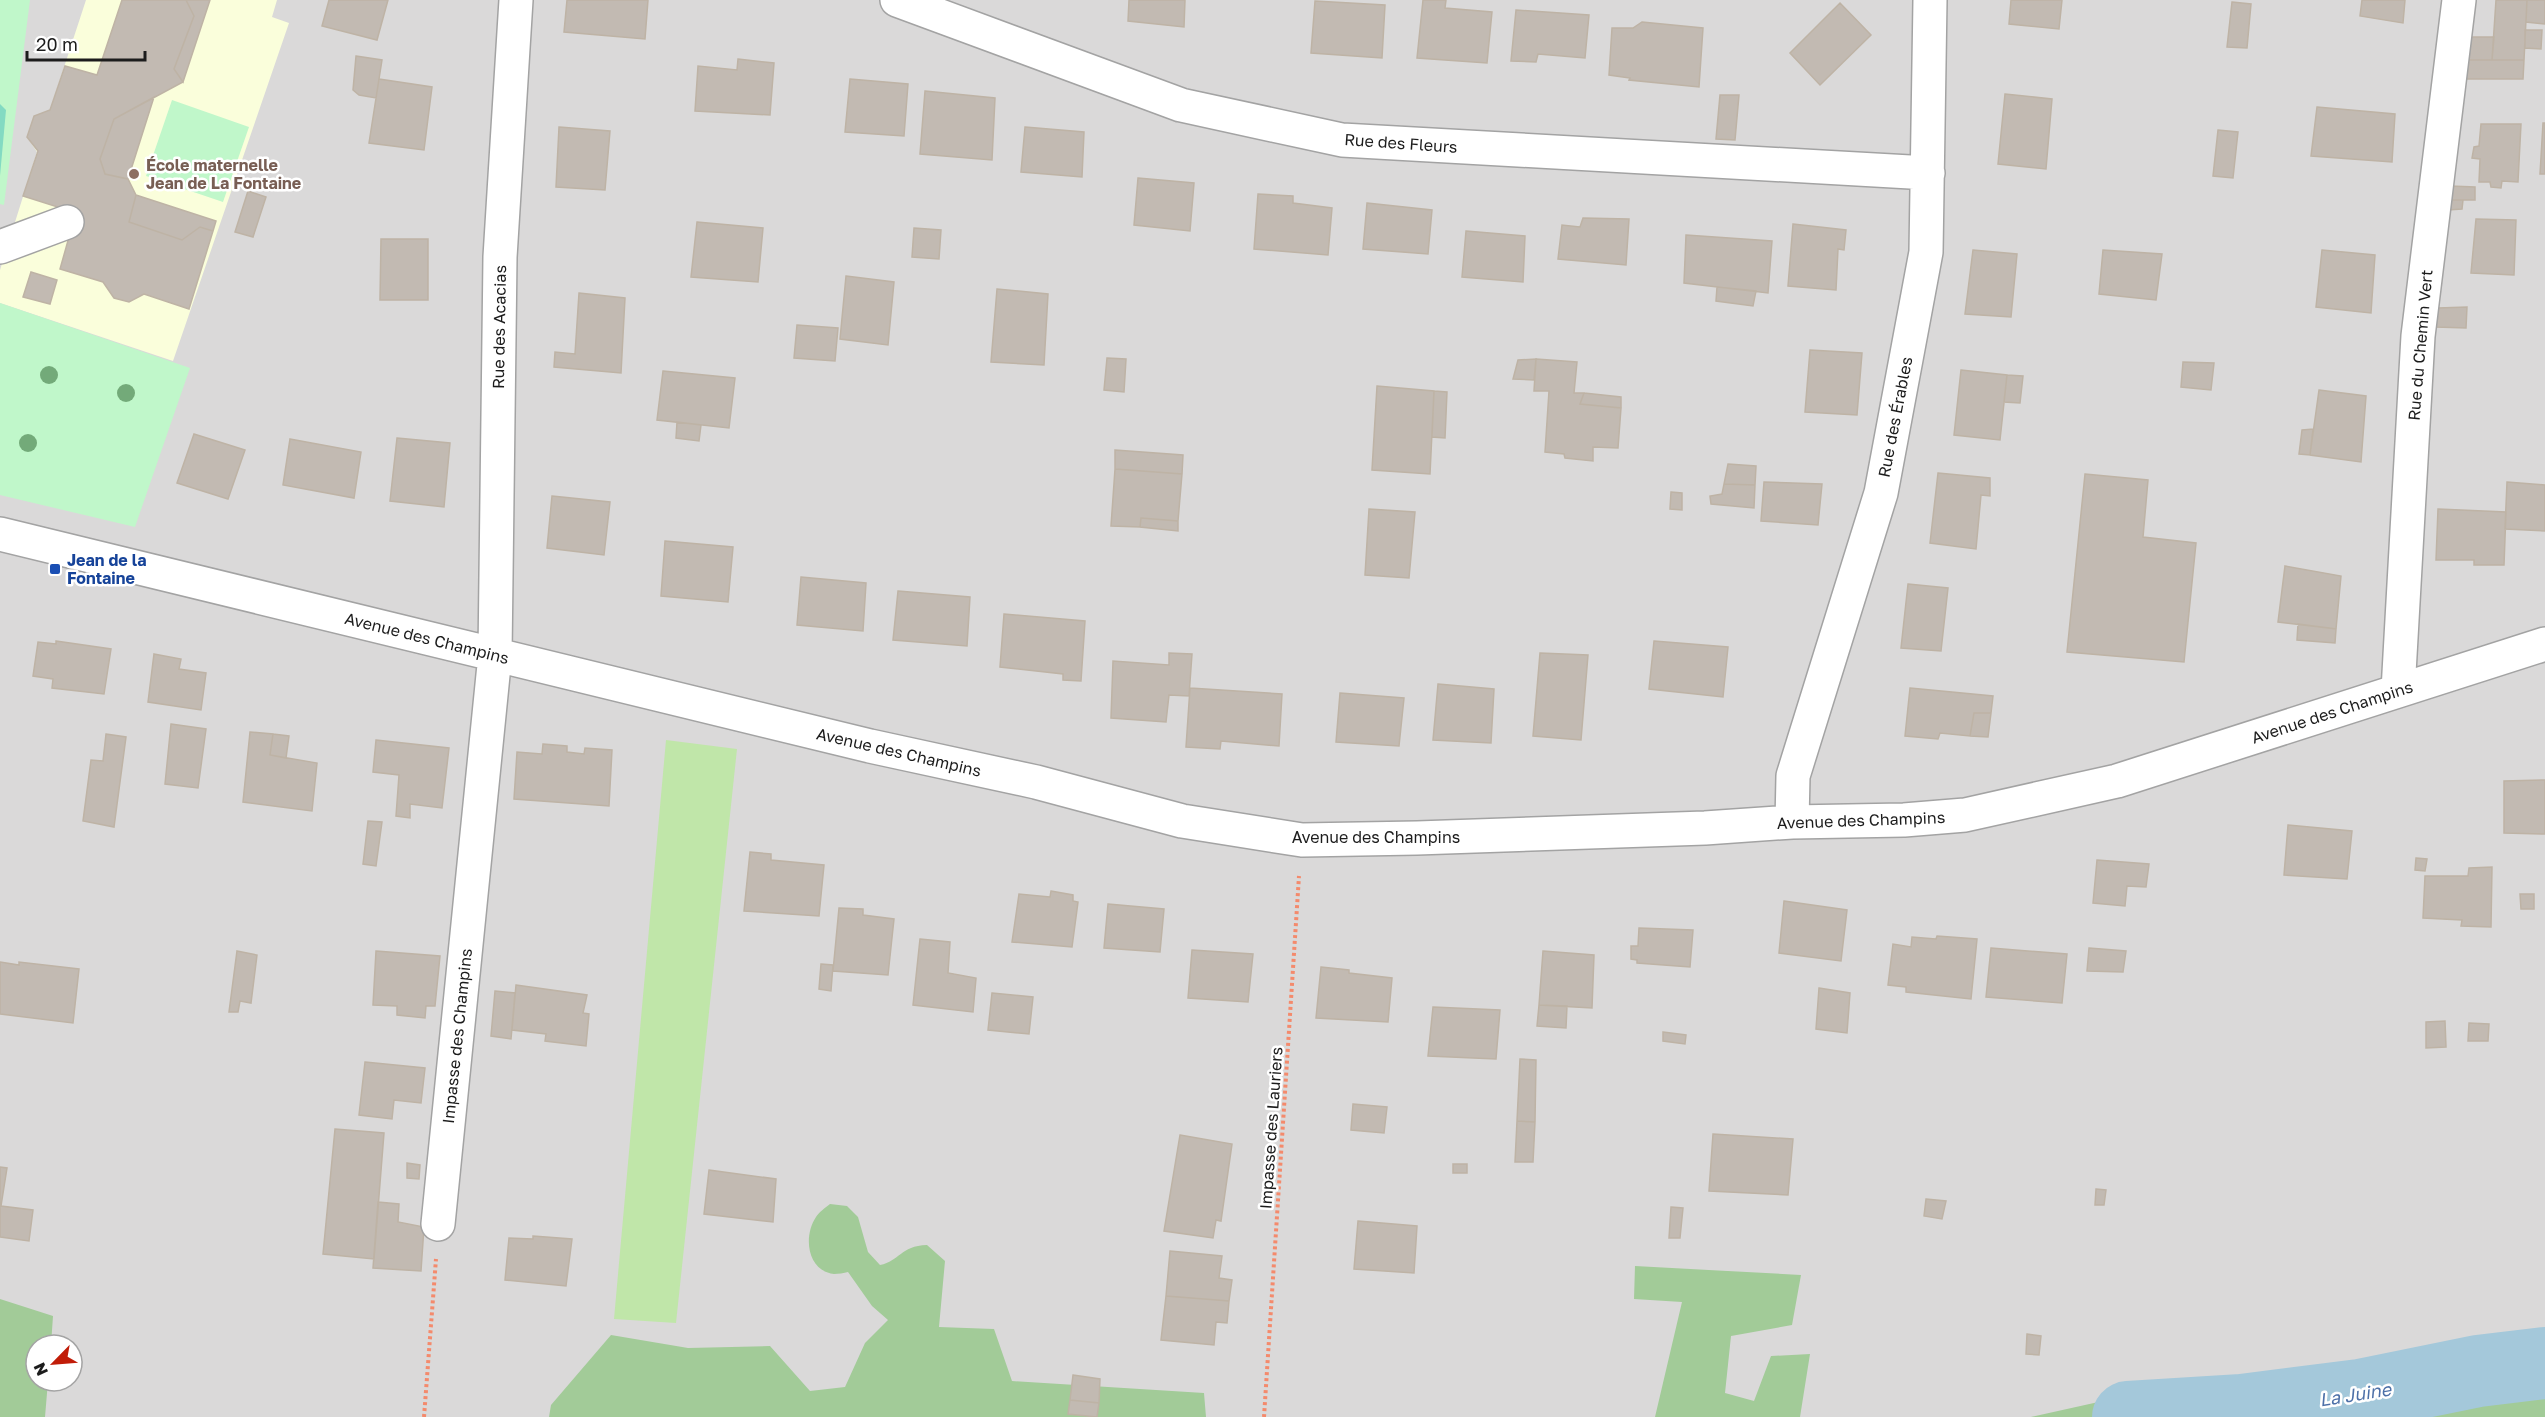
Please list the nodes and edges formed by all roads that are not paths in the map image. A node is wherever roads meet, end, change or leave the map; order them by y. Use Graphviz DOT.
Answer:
graph roads {
  1 [pos="516,0"];
  2 [pos="897,0"];
  3 [pos="1930,0"];
  4 [pos="2458,0"];
  5 [pos="1928,173"];
  6 [pos="68,222"];
  7 [pos="0,247"];
  8 [pos="0,534"];
  9 [pos="2545,644"];
  10 [pos="495,655"];
  11 [pos="2398,691"];
  12 [pos="1792,822"];
  13 [pos="438,1224"];
  1 -- 10 [label="street, Rue des Acacias"];
  2 -- 5 [label="street, Rue des Fleurs"];
  3 -- 5 [label="street, Rue des Érables"];
  4 -- 11 [label="street, Rue du Chemin Vert"];
  5 -- 12 [label="street, Rue des Érables"];
  6 -- 7 [label="street"];
  8 -- 10 [label="street, Avenue des Champins"];
  9 -- 11 [label="street, Avenue des Champins"];
  10 -- 12 [label="street, Avenue des Champins"];
  10 -- 13 [label="street, Impasse des Champins"];
  11 -- 12 [label="street, Avenue des Champins"];
}
